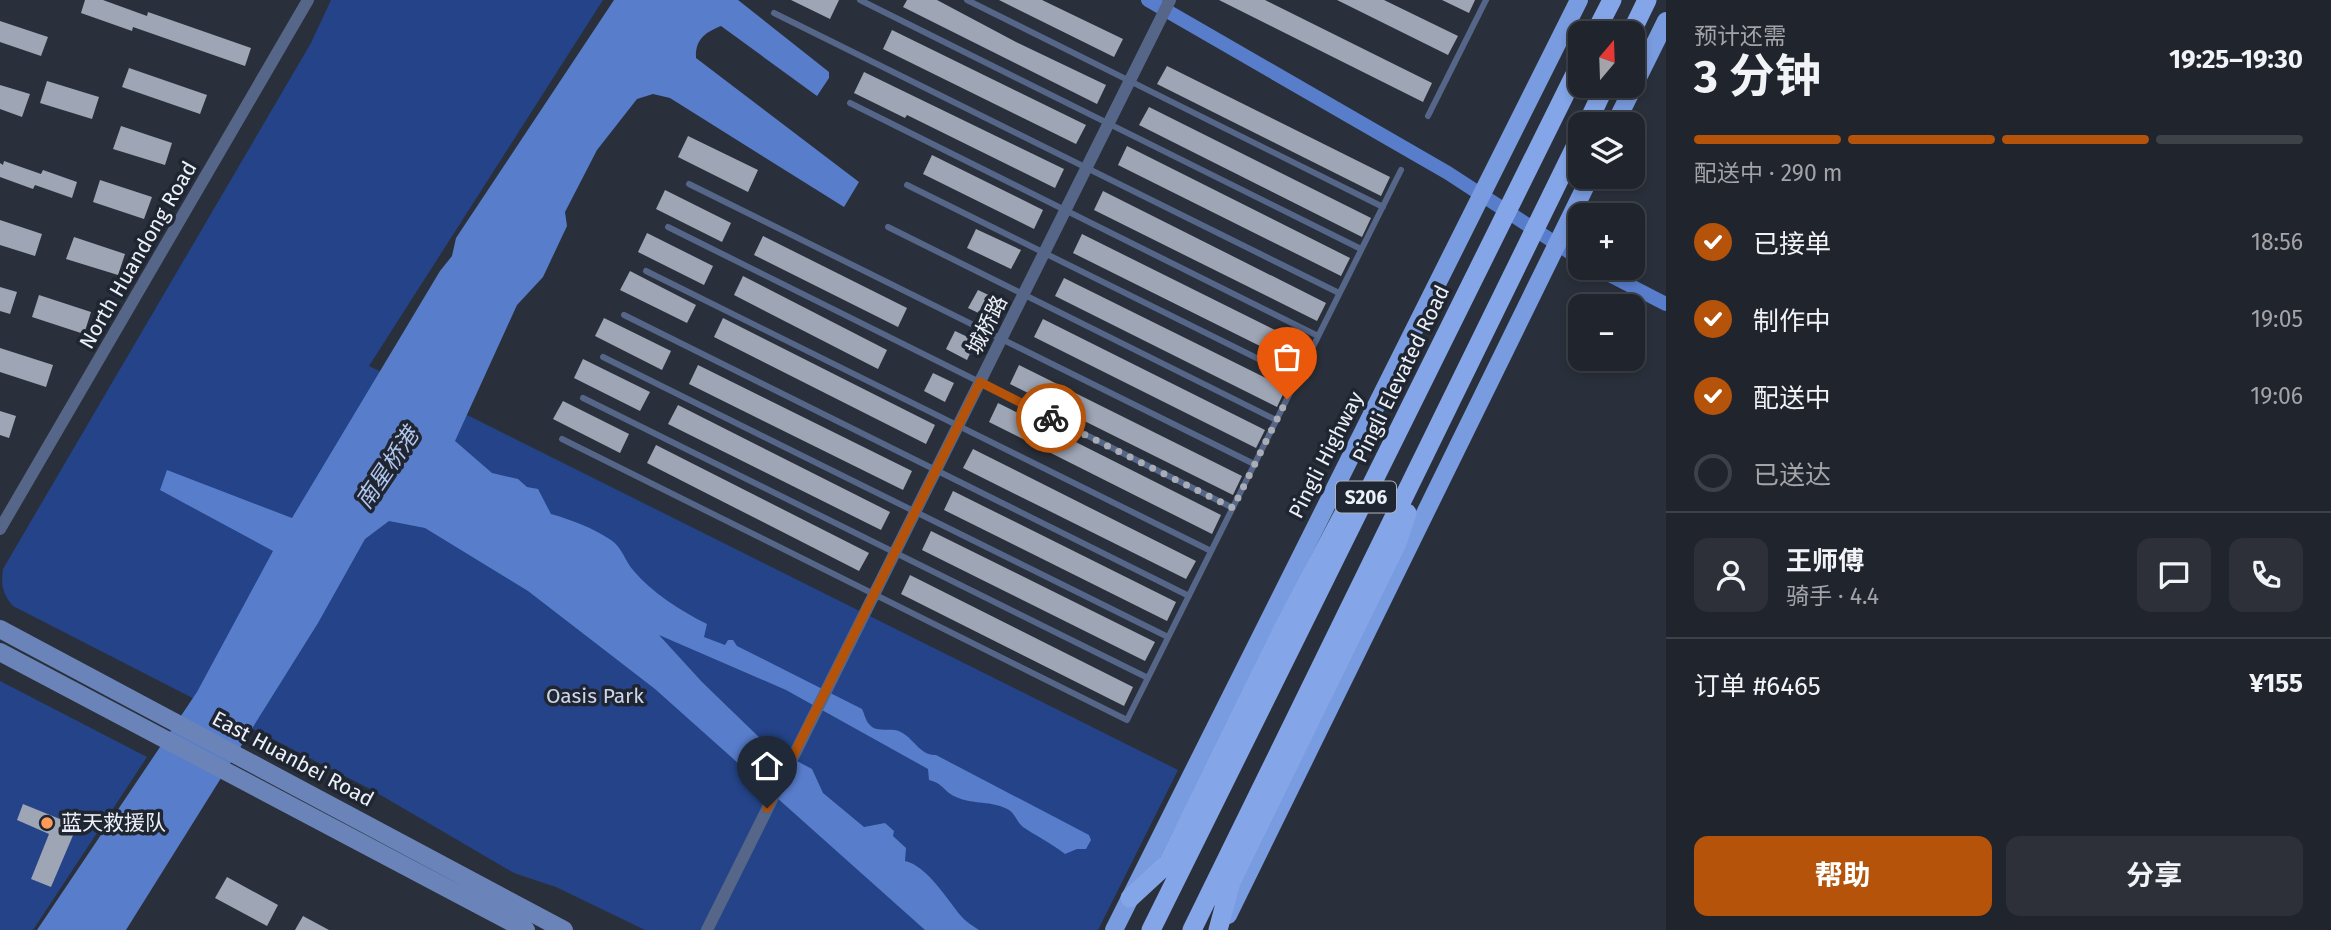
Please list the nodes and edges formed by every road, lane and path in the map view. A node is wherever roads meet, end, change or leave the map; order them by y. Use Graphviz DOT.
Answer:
graph roads {
  1 [pos="308,0"];
  2 [pos="860,0"];
  3 [pos="967,0"];
  4 [pos="1170,0"];
  5 [pos="1486,0"];
  6 [pos="1578,0"];
  7 [pos="1612,0"];
  8 [pos="1647,0"];
  9 [pos="774,13"];
  10 [pos="1601,21"];
  11 [pos="1637,21"];
  12 [pos="1666,21"];
  13 [pos="1130,81"];
  14 [pos="1568,88"];
  15 [pos="850,103"];
  16 [pos="1621,112"];
  17 [pos="1428,116"];
  18 [pos="1109,124"];
  19 [pos="1568,161"];
  20 [pos="1087,168"];
  21 [pos="1401,170"];
  22 [pos="689,184"];
  23 [pos="907,185"];
  24 [pos="1584,189"];
  25 [pos="1383,206"];
  26 [pos="1065,210"];
  27 [pos="668,227"];
  28 [pos="888,227"];
  29 [pos="1362,249"];
  30 [pos="1044,253"];
  31 [pos="646,271"];
  32 [pos="1339,293"];
  33 [pos="1024,295"];
  34 [pos="624,315"];
  35 [pos="1318,336"];
  36 [pos="1001,339"];
  37 [pos="603,357"];
  38 [pos="1297,379"];
  39 [pos="980,382"];
  40 [pos="583,398"];
  41 [pos="1404,419"];
  42 [pos="1276,420"];
  43 [pos="958,426"];
  44 [pos="1435,433"];
  45 [pos="562,439"];
  46 [pos="1254,464"];
  47 [pos="936,470"];
  48 [pos="1233,508"];
  49 [pos="915,512"];
  50 [pos="0,529"];
  51 [pos="1211,551"];
  52 [pos="895,552"];
  53 [pos="874,594"];
  54 [pos="1189,596"];
  55 [pos="0,629"];
  56 [pos="1168,637"];
  57 [pos="0,652"];
  58 [pos="1148,678"];
  59 [pos="1130,898"];
  60 [pos="519,928"];
  61 [pos="564,930"];
  62 [pos="707,930"];
  63 [pos="1114,930"];
  64 [pos="1151,930"];
  65 [pos="1192,930"];
  66 [pos="1219,930"];
  1 -- 50 [label="street, North Huandong Road"];
  2 -- 18 [label="lane"];
  3 -- 13 [label="lane"];
  4 -- 13 [label="street, 城桥路"];
  5 -- 17 [label="lane"];
  6 -- 59 [label="main road, Pingli Highway"];
  7 -- 10 [label="highway"];
  8 -- 11 [label="highway"];
  9 -- 20 [label="lane"];
  12 -- 16 [label="main road"];
  13 -- 18 [label="street, 城桥路"];
  13 -- 25 [label="lane"];
  14 -- 41 [label="highway, Pingli Elevated Road / S206"];
  15 -- 26 [label="lane"];
  18 -- 20 [label="street, 城桥路"];
  18 -- 29 [label="lane"];
  19 -- 44 [label="highway, S206"];
  20 -- 26 [label="street, 城桥路"];
  20 -- 32 [label="lane"];
  21 -- 25 [label="lane"];
  22 -- 36 [label="lane"];
  23 -- 30 [label="lane"];
  24 -- 66 [label="main road"];
  25 -- 29 [label="lane"];
  26 -- 30 [label="street, 城桥路"];
  26 -- 35 [label="lane"];
  27 -- 39 [label="lane"];
  28 -- 33 [label="lane"];
  29 -- 32 [label="lane"];
  30 -- 33 [label="street, 城桥路"];
  30 -- 38 [label="lane"];
  31 -- 43 [label="lane"];
  32 -- 35 [label="lane"];
  33 -- 36 [label="street, 城桥路"];
  33 -- 42 [label="lane"];
  34 -- 47 [label="lane"];
  35 -- 38 [label="lane"];
  36 -- 39 [label="street, 城桥路"];
  36 -- 46 [label="lane"];
  37 -- 49 [label="lane"];
  38 -- 42 [label="lane"];
  39 -- 43 [label="street, 城桥路"];
  39 -- 48 [label="lane"];
  40 -- 52 [label="lane"];
  41 -- 59 [label="highway"];
  41 -- 64 [label="highway, Pingli Elevated Road / S206"];
  42 -- 46 [label="lane"];
  43 -- 47 [label="street, 城桥路"];
  43 -- 51 [label="lane"];
  44 -- 65 [label="highway, S206"];
  44 -- 66 [label="highway"];
  45 -- 53 [label="lane"];
  46 -- 48 [label="lane"];
  47 -- 49 [label="street, 城桥路"];
  47 -- 54 [label="lane"];
  48 -- 51 [label="lane"];
  49 -- 52 [label="street, 城桥路"];
  49 -- 56 [label="lane"];
  51 -- 54 [label="lane"];
  52 -- 53 [label="street, 城桥路"];
  52 -- 58 [label="lane"];
  53 -- 58 [label="lane"];
  53 -- 62 [label="street, 城桥路"];
  54 -- 56 [label="lane"];
  55 -- 61 [label="main road, East Huanbei Road"];
  56 -- 58 [label="lane"];
  57 -- 60 [label="main road, East Huanbei Road"];
  59 -- 63 [label="main road, Pingli Highway"];
}
